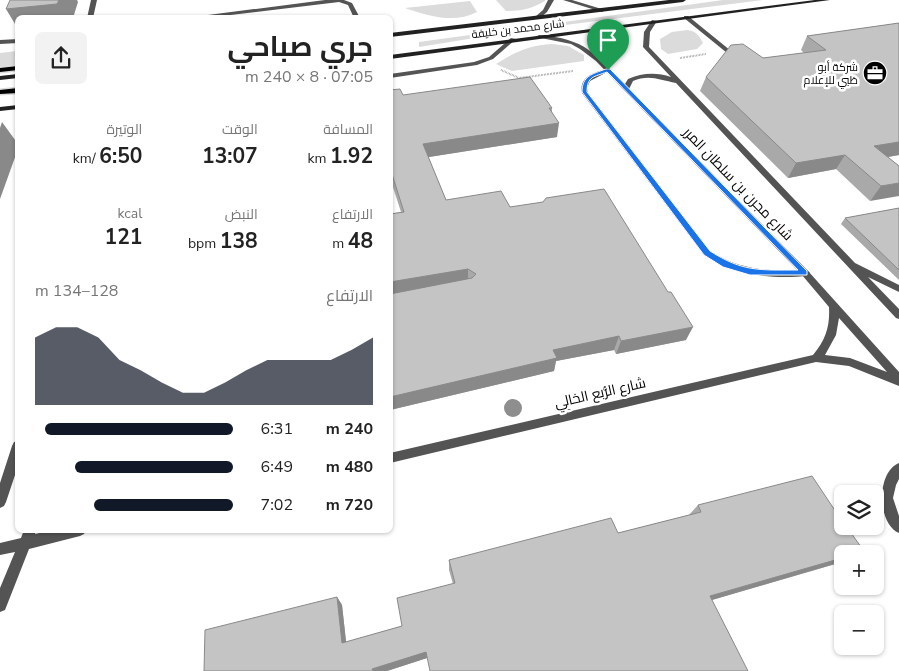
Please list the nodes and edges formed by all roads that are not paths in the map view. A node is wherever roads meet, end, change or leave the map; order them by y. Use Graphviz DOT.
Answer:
graph roads {
  1 [pos="94,0"];
  2 [pos="551,0"];
  3 [pos="566,0"];
  4 [pos="683,0"];
  5 [pos="827,0"];
  6 [pos="602,10"];
  7 [pos="91,15"];
  8 [pos="212,15"];
  9 [pos="356,15"];
  10 [pos="538,17"];
  11 [pos="686,17"];
  12 [pos="654,21"];
  13 [pos="393,35"];
  14 [pos="538,36"];
  15 [pos="513,39"];
  16 [pos="15,41"];
  17 [pos="0,42"];
  18 [pos="734,56"];
  19 [pos="393,57"];
  20 [pos="15,68"];
  21 [pos="607,68"];
  22 [pos="0,70"];
  23 [pos="15,76"];
  24 [pos="393,76"];
  25 [pos="0,78"];
  26 [pos="678,82"];
  27 [pos="626,89"];
  28 [pos="15,90"];
  29 [pos="0,92"];
  30 [pos="15,107"];
  31 [pos="0,109"];
  32 [pos="843,258"];
  33 [pos="805,273"];
  34 [pos="899,289"];
  35 [pos="834,307"];
  36 [pos="899,315"];
  37 [pos="816,358"];
  38 [pos="899,381"];
  39 [pos="15,455"];
  40 [pos="393,457"];
  41 [pos="899,469"];
  42 [pos="0,502"];
  43 [pos="899,526"];
  44 [pos="54,533"];
  45 [pos="27,536"];
  46 [pos="0,549"];
  47 [pos="0,605"];
  1 -- 7 [label="street"];
  2 -- 10 [label="street"];
  3 -- 6 [label="street"];
  4 -- 6 [label="main road, شارع محمد بن خليفة"];
  5 -- 11 [label="main road, شارع محمد بن خليفة"];
  6 -- 10 [label="main road, شارع محمد بن خليفة"];
  8 -- 9 [label="street"];
  10 -- 13 [label="main road, شارع محمد بن خليفة"];
  11 -- 12 [label="main road, شارع محمد بن خليفة"];
  11 -- 18 [label="street"];
  12 -- 14 [label="main road, شارع محمد بن خليفة"];
  12 -- 26 [label="street, شارع مجرن بن سلطان المرر"];
  14 -- 15 [label="main road, شارع محمد بن خليفة"];
  14 -- 21 [label="street, شارع مجرن بن سلطان المرر"];
  15 -- 19 [label="main road, شارع محمد بن خليفة"];
  15 -- 24 [label="street"];
  16 -- 17 [label="street"];
  20 -- 22 [label="main road"];
  21 -- 27 [label="street, شارع مجرن بن سلطان المرر"];
  21 -- 33 [label="street"];
  23 -- 25 [label="main road"];
  26 -- 27 [label="street"];
  26 -- 32 [label="street, شارع مجرن بن سلطان المرر"];
  27 -- 33 [label="street, شارع مجرن بن سلطان المرر"];
  28 -- 29 [label="main road"];
  30 -- 31 [label="main road"];
  32 -- 34 [label="street"];
  32 -- 36 [label="street, شارع مجرن بن سلطان المرر"];
  33 -- 35 [label="street, شارع مجرن بن سلطان المرر"];
  35 -- 37 [label="street"];
  35 -- 38 [label="street, شارع مجرن بن سلطان المرر"];
  37 -- 38 [label="street, شارع الرُّبع الخالِي"];
  37 -- 40 [label="street, شارع الرُّبع الخالِي"];
  39 -- 42 [label="street"];
  41 -- 43 [label="street"];
  44 -- 45 [label="street"];
  45 -- 46 [label="street"];
  45 -- 47 [label="street"];
}
